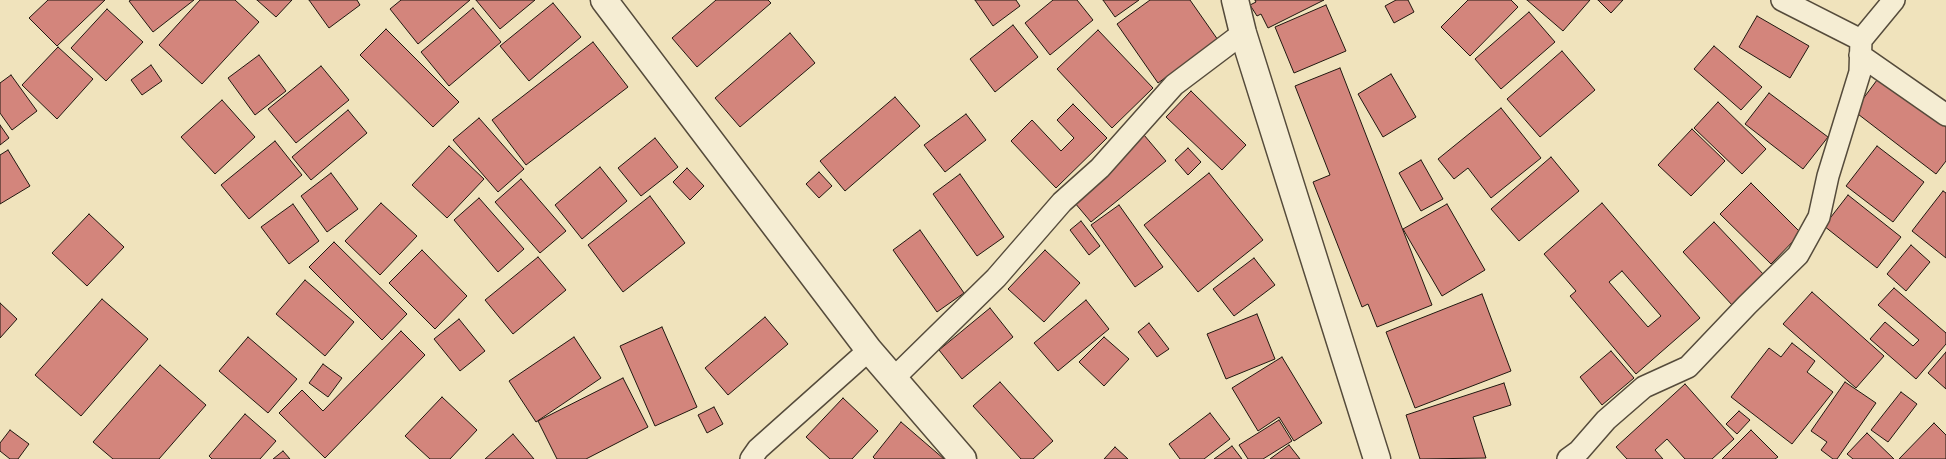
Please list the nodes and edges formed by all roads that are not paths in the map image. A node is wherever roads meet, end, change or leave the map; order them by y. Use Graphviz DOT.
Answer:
graph roads {
  1 [pos="604,0"];
  2 [pos="1235,0"];
  3 [pos="1782,0"];
  4 [pos="1894,0"];
  5 [pos="1243,33"];
  6 [pos="1860,48"];
  7 [pos="1946,116"];
  8 [pos="869,350"];
  9 [pos="894,378"];
  10 [pos="751,459"];
  11 [pos="963,459"];
  12 [pos="1377,459"];
  13 [pos="1568,459"];
  1 -- 8 [label="street"];
  2 -- 5 [label="street"];
  3 -- 6 [label="street"];
  4 -- 6 [label="street"];
  5 -- 9 [label="street"];
  5 -- 12 [label="street"];
  6 -- 7 [label="street"];
  6 -- 13 [label="street"];
  8 -- 9 [label="street"];
  8 -- 10 [label="street"];
  9 -- 11 [label="street"];
}
